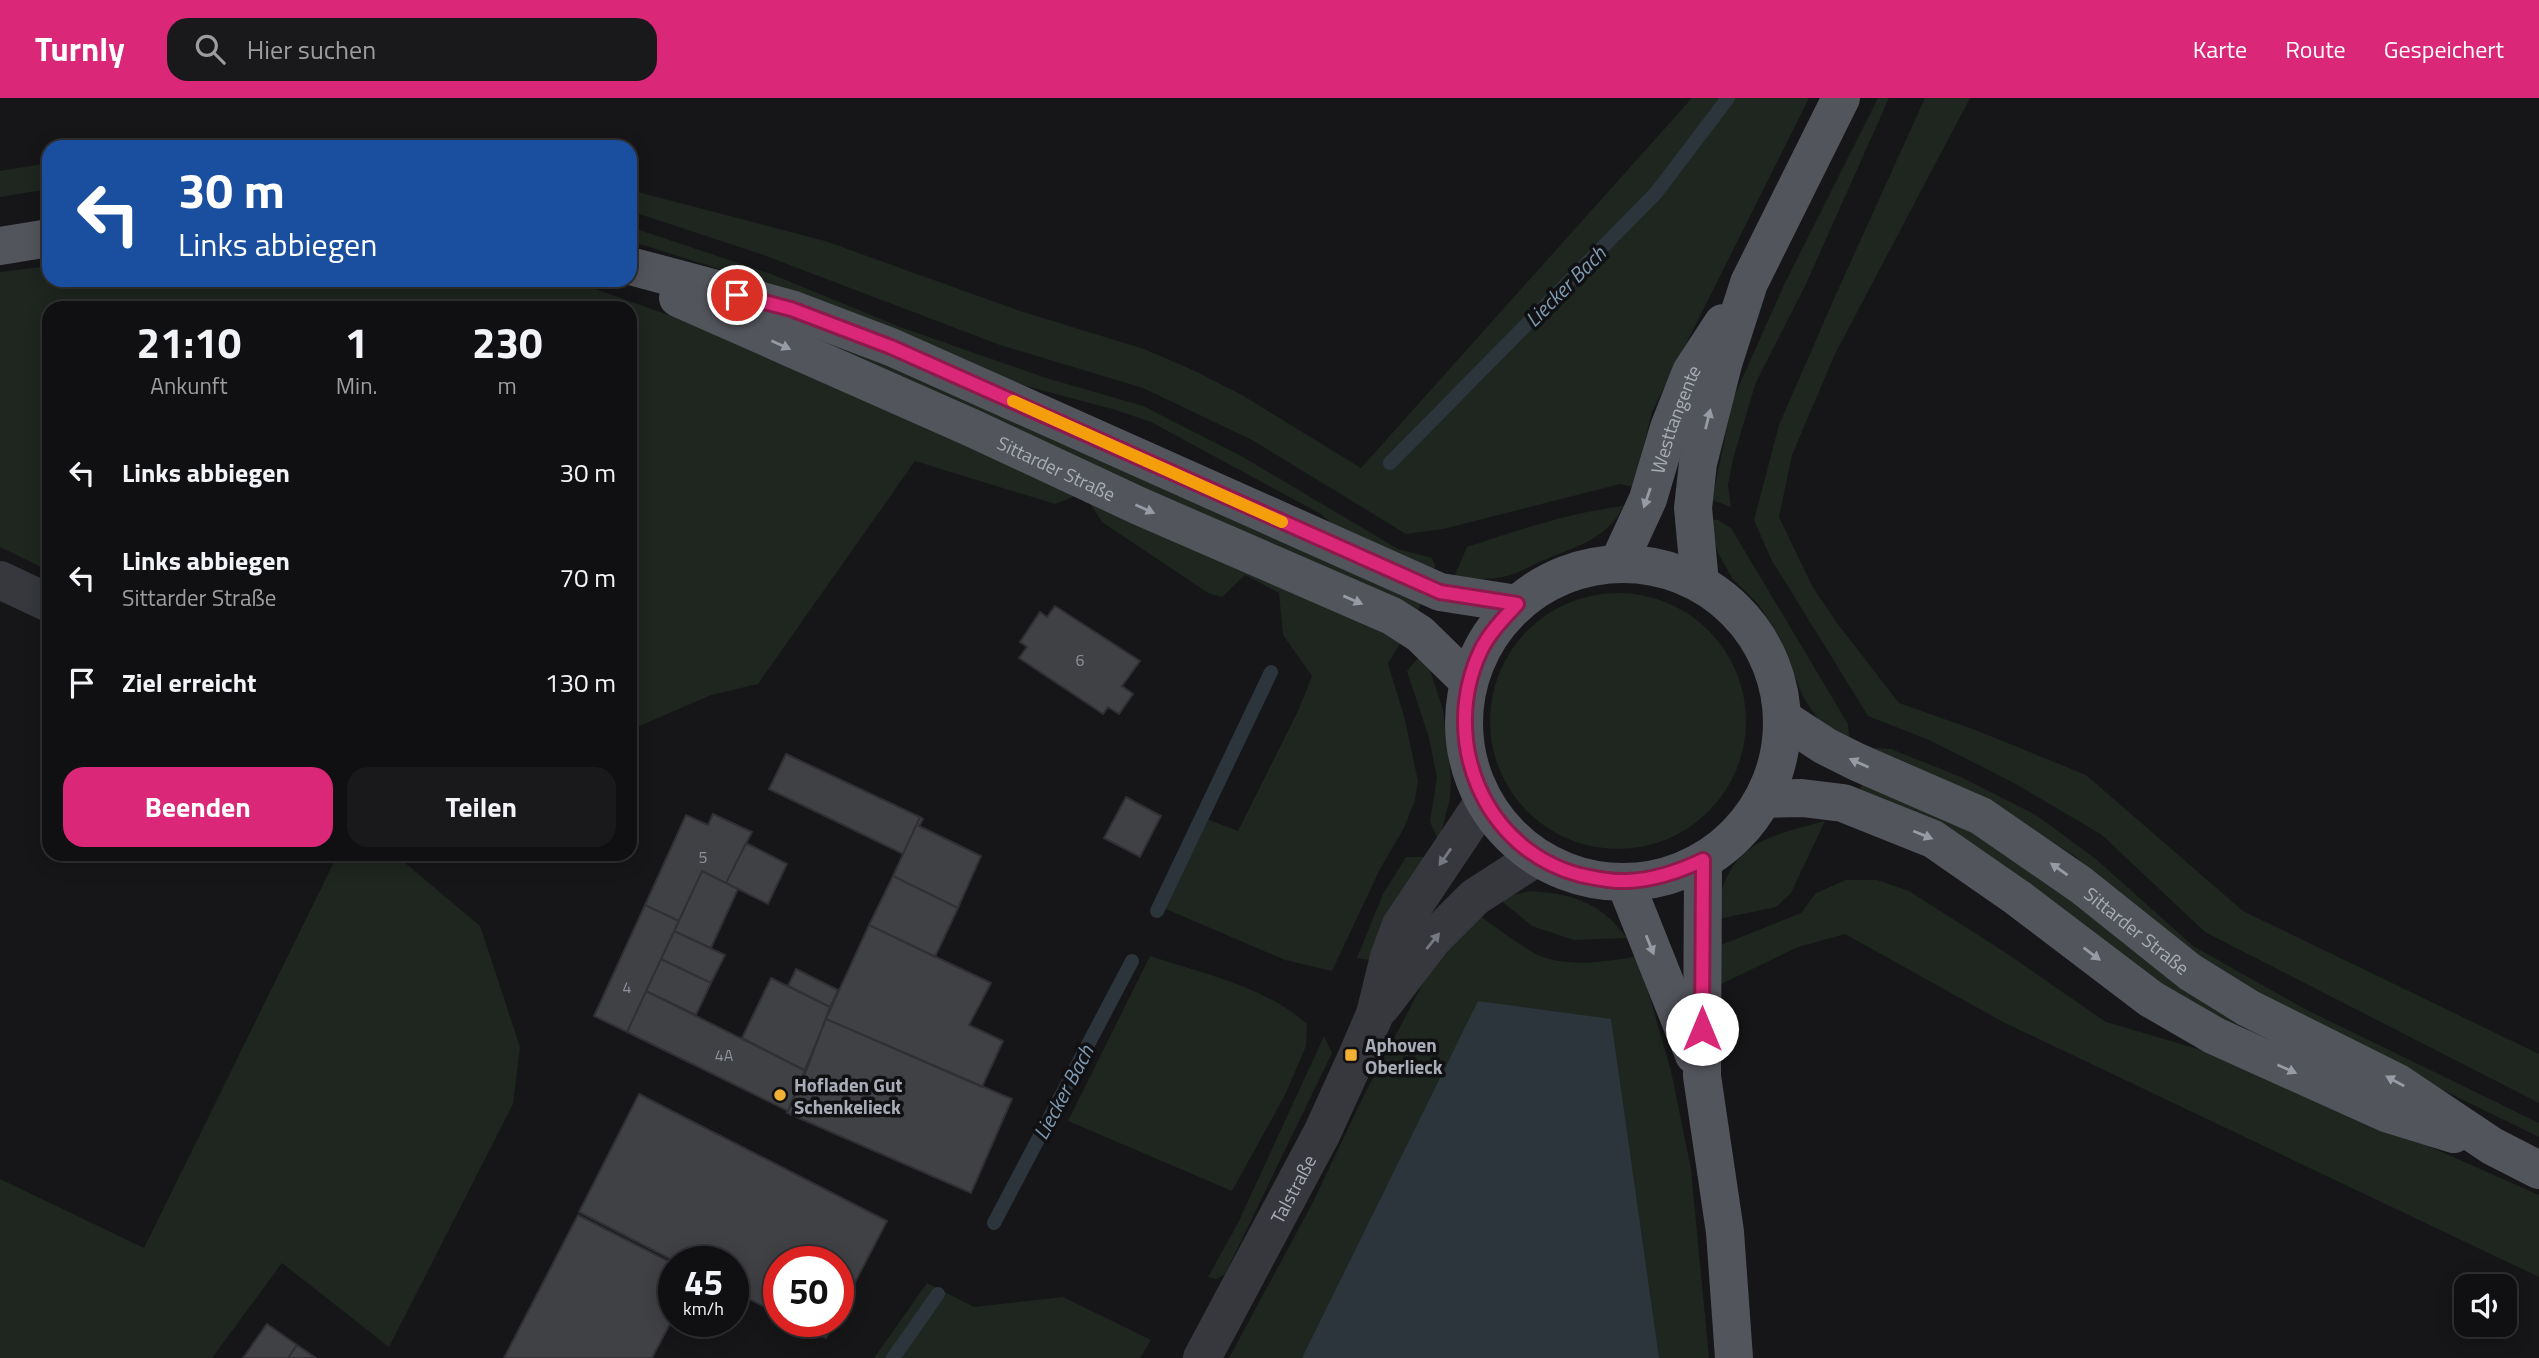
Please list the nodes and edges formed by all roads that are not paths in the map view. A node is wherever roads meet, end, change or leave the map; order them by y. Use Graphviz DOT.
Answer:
graph roads {
  1 [pos="1840,98"];
  2 [pos="42,240"];
  3 [pos="0,246"];
  4 [pos="637,268"];
  5 [pos="637,278"];
  6 [pos="1749,283"];
  7 [pos="1618,564"];
  8 [pos="0,580"];
  9 [pos="1700,583"];
  10 [pos="42,600"];
  11 [pos="1517,604"];
  12 [pos="1469,682"];
  13 [pos="1782,718"];
  14 [pos="1763,799"];
  15 [pos="1484,801"];
  16 [pos="1537,857"];
  17 [pos="1703,860"];
  18 [pos="1625,882"];
  19 [pos="1376,1014"];
  20 [pos="1702,1076"];
  21 [pos="2492,1146"];
  22 [pos="2539,1170"];
  23 [pos="1202,1358"];
  24 [pos="1734,1358"];
  1 -- 6 [label="main road, Westtangente"];
  2 -- 3 [label="main road"];
  4 -- 11 [label="main road"];
  5 -- 12 [label="main road, Sittarder Straße, one-way"];
  6 -- 7 [label="main road, Westtangente, one-way"];
  9 -- 6 [label="main road, Westtangente, one-way"];
  7 -- 9 [label="main road"];
  7 -- 11 [label="main road"];
  8 -- 10 [label="street"];
  9 -- 13 [label="main road"];
  11 -- 12 [label="main road"];
  12 -- 15 [label="main road"];
  13 -- 14 [label="main road"];
  21 -- 13 [label="main road, Sittarder Straße, one-way"];
  14 -- 17 [label="main road"];
  14 -- 21 [label="main road, Sittarder Straße, one-way"];
  15 -- 16 [label="main road"];
  15 -- 19 [label="street, Talstraße, one-way"];
  16 -- 18 [label="main road"];
  19 -- 16 [label="street, Talstraße, one-way"];
  17 -- 18 [label="main road"];
  17 -- 20 [label="main road"];
  18 -- 20 [label="main road, one-way"];
  19 -- 23 [label="street, Talstraße"];
  20 -- 24 [label="main road"];
  21 -- 22 [label="main road, Sittarder Straße"];
}
